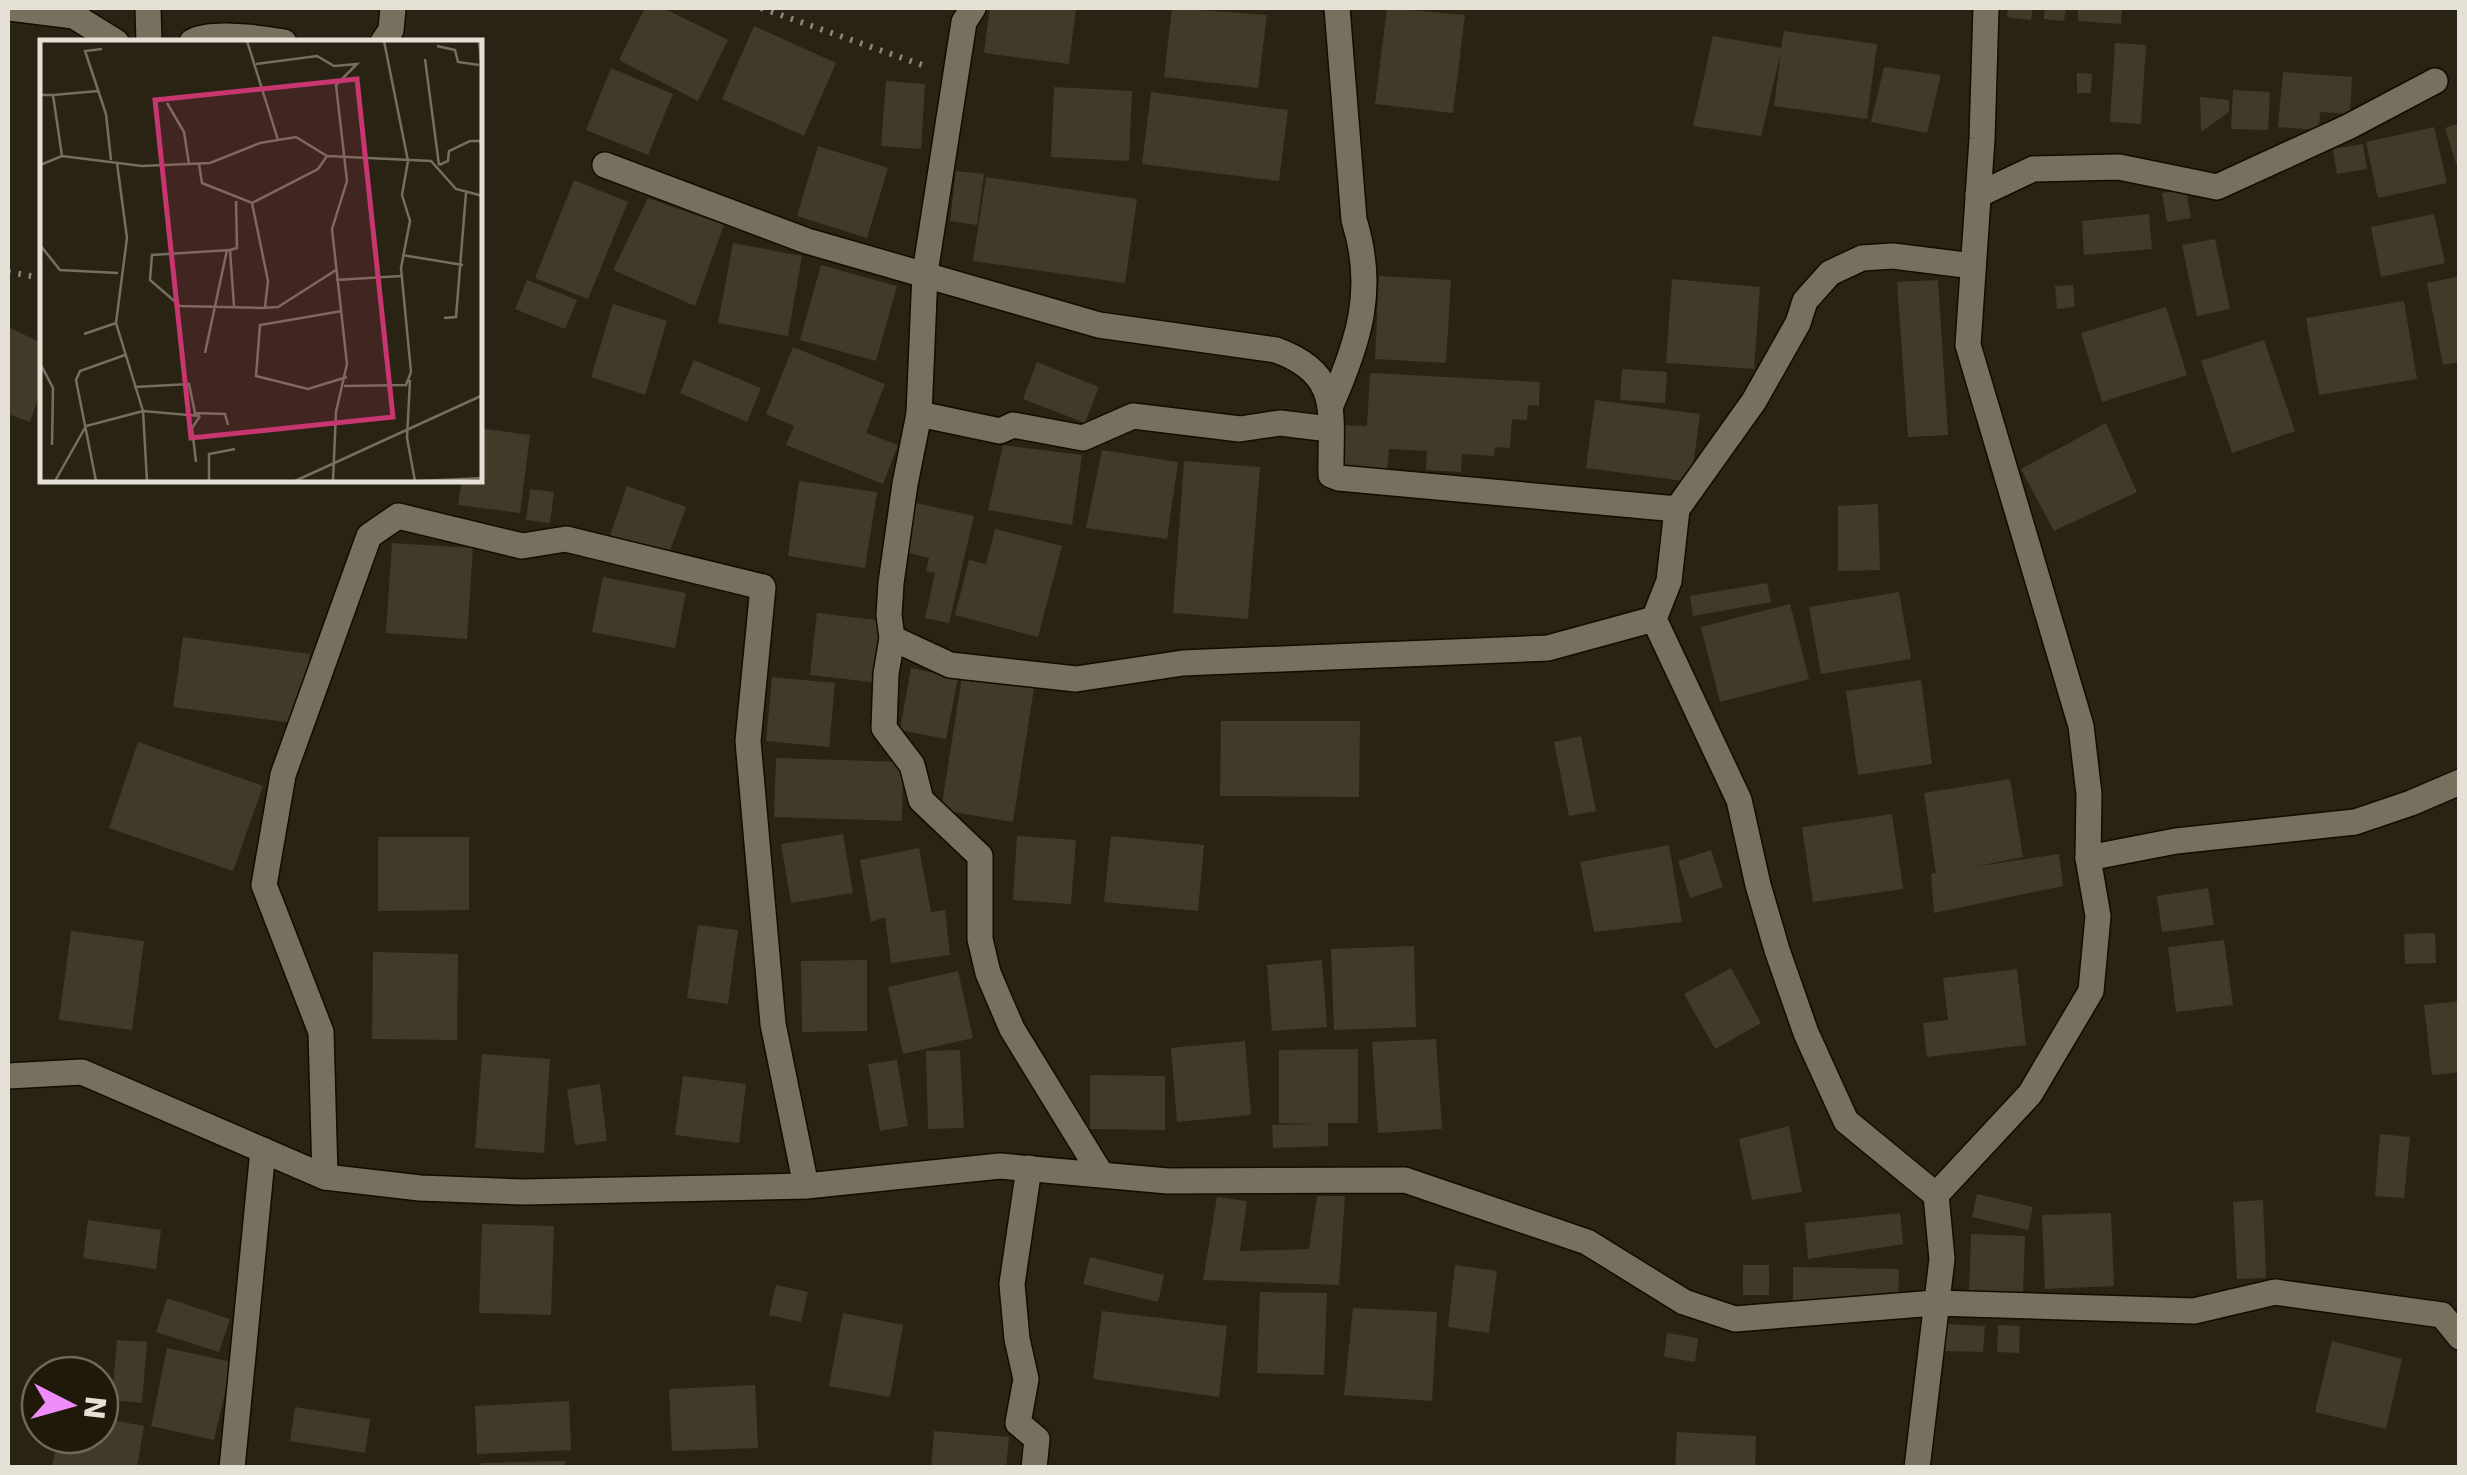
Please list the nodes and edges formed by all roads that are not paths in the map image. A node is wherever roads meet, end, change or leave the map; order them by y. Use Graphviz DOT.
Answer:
graph roads {
  1 [pos="10,8"];
  2 [pos="148,8"];
  3 [pos="393,8"];
  4 [pos="973,8"];
  5 [pos="1337,8"];
  6 [pos="1986,8"];
  7 [pos="113,40"];
  8 [pos="150,40"];
  9 [pos="195,40"];
  10 [pos="272,40"];
  11 [pos="384,40"];
  12 [pos="2434,81"];
  13 [pos="605,165"];
  14 [pos="1978,195"];
  15 [pos="1974,266"];
  16 [pos="925,273"];
  17 [pos="919,414"];
  18 [pos="1330,417"];
  19 [pos="1677,510"];
  20 [pos="1654,619"];
  21 [pos="892,638"];
  22 [pos="2460,782"];
  23 [pos="2088,858"];
  24 [pos="8,1076"];
  25 [pos="262,1150"];
  26 [pos="1028,1168"];
  27 [pos="1101,1174"];
  28 [pos="325,1177"];
  29 [pos="806,1186"];
  30 [pos="1936,1195"];
  31 [pos="1935,1302"];
  32 [pos="2460,1337"];
  33 [pos="232,1468"];
  34 [pos="1034,1468"];
  35 [pos="1917,1468"];
  1 -- 7 [label="street"];
  2 -- 8 [label="street"];
  3 -- 11 [label="street"];
  4 -- 16 [label="street"];
  5 -- 18 [label="street"];
  6 -- 14 [label="street"];
  9 -- 10 [label="street"];
  12 -- 14 [label="street"];
  13 -- 16 [label="street"];
  14 -- 15 [label="street"];
  15 -- 19 [label="street"];
  15 -- 23 [label="street"];
  16 -- 17 [label="street"];
  16 -- 18 [label="street"];
  17 -- 18 [label="street"];
  17 -- 21 [label="street"];
  18 -- 19 [label="street"];
  19 -- 20 [label="street"];
  20 -- 21 [label="street"];
  20 -- 30 [label="street"];
  21 -- 27 [label="street"];
  22 -- 23 [label="street"];
  23 -- 30 [label="street"];
  24 -- 25 [label="street"];
  25 -- 28 [label="street"];
  25 -- 33 [label="street"];
  26 -- 27 [label="street"];
  26 -- 29 [label="street"];
  26 -- 34 [label="street"];
  27 -- 31 [label="street"];
  28 -- 29 [label="street"];
  28 -- 29 [label="street"];
  30 -- 31 [label="street"];
  31 -- 32 [label="street"];
  31 -- 35 [label="street"];
}
